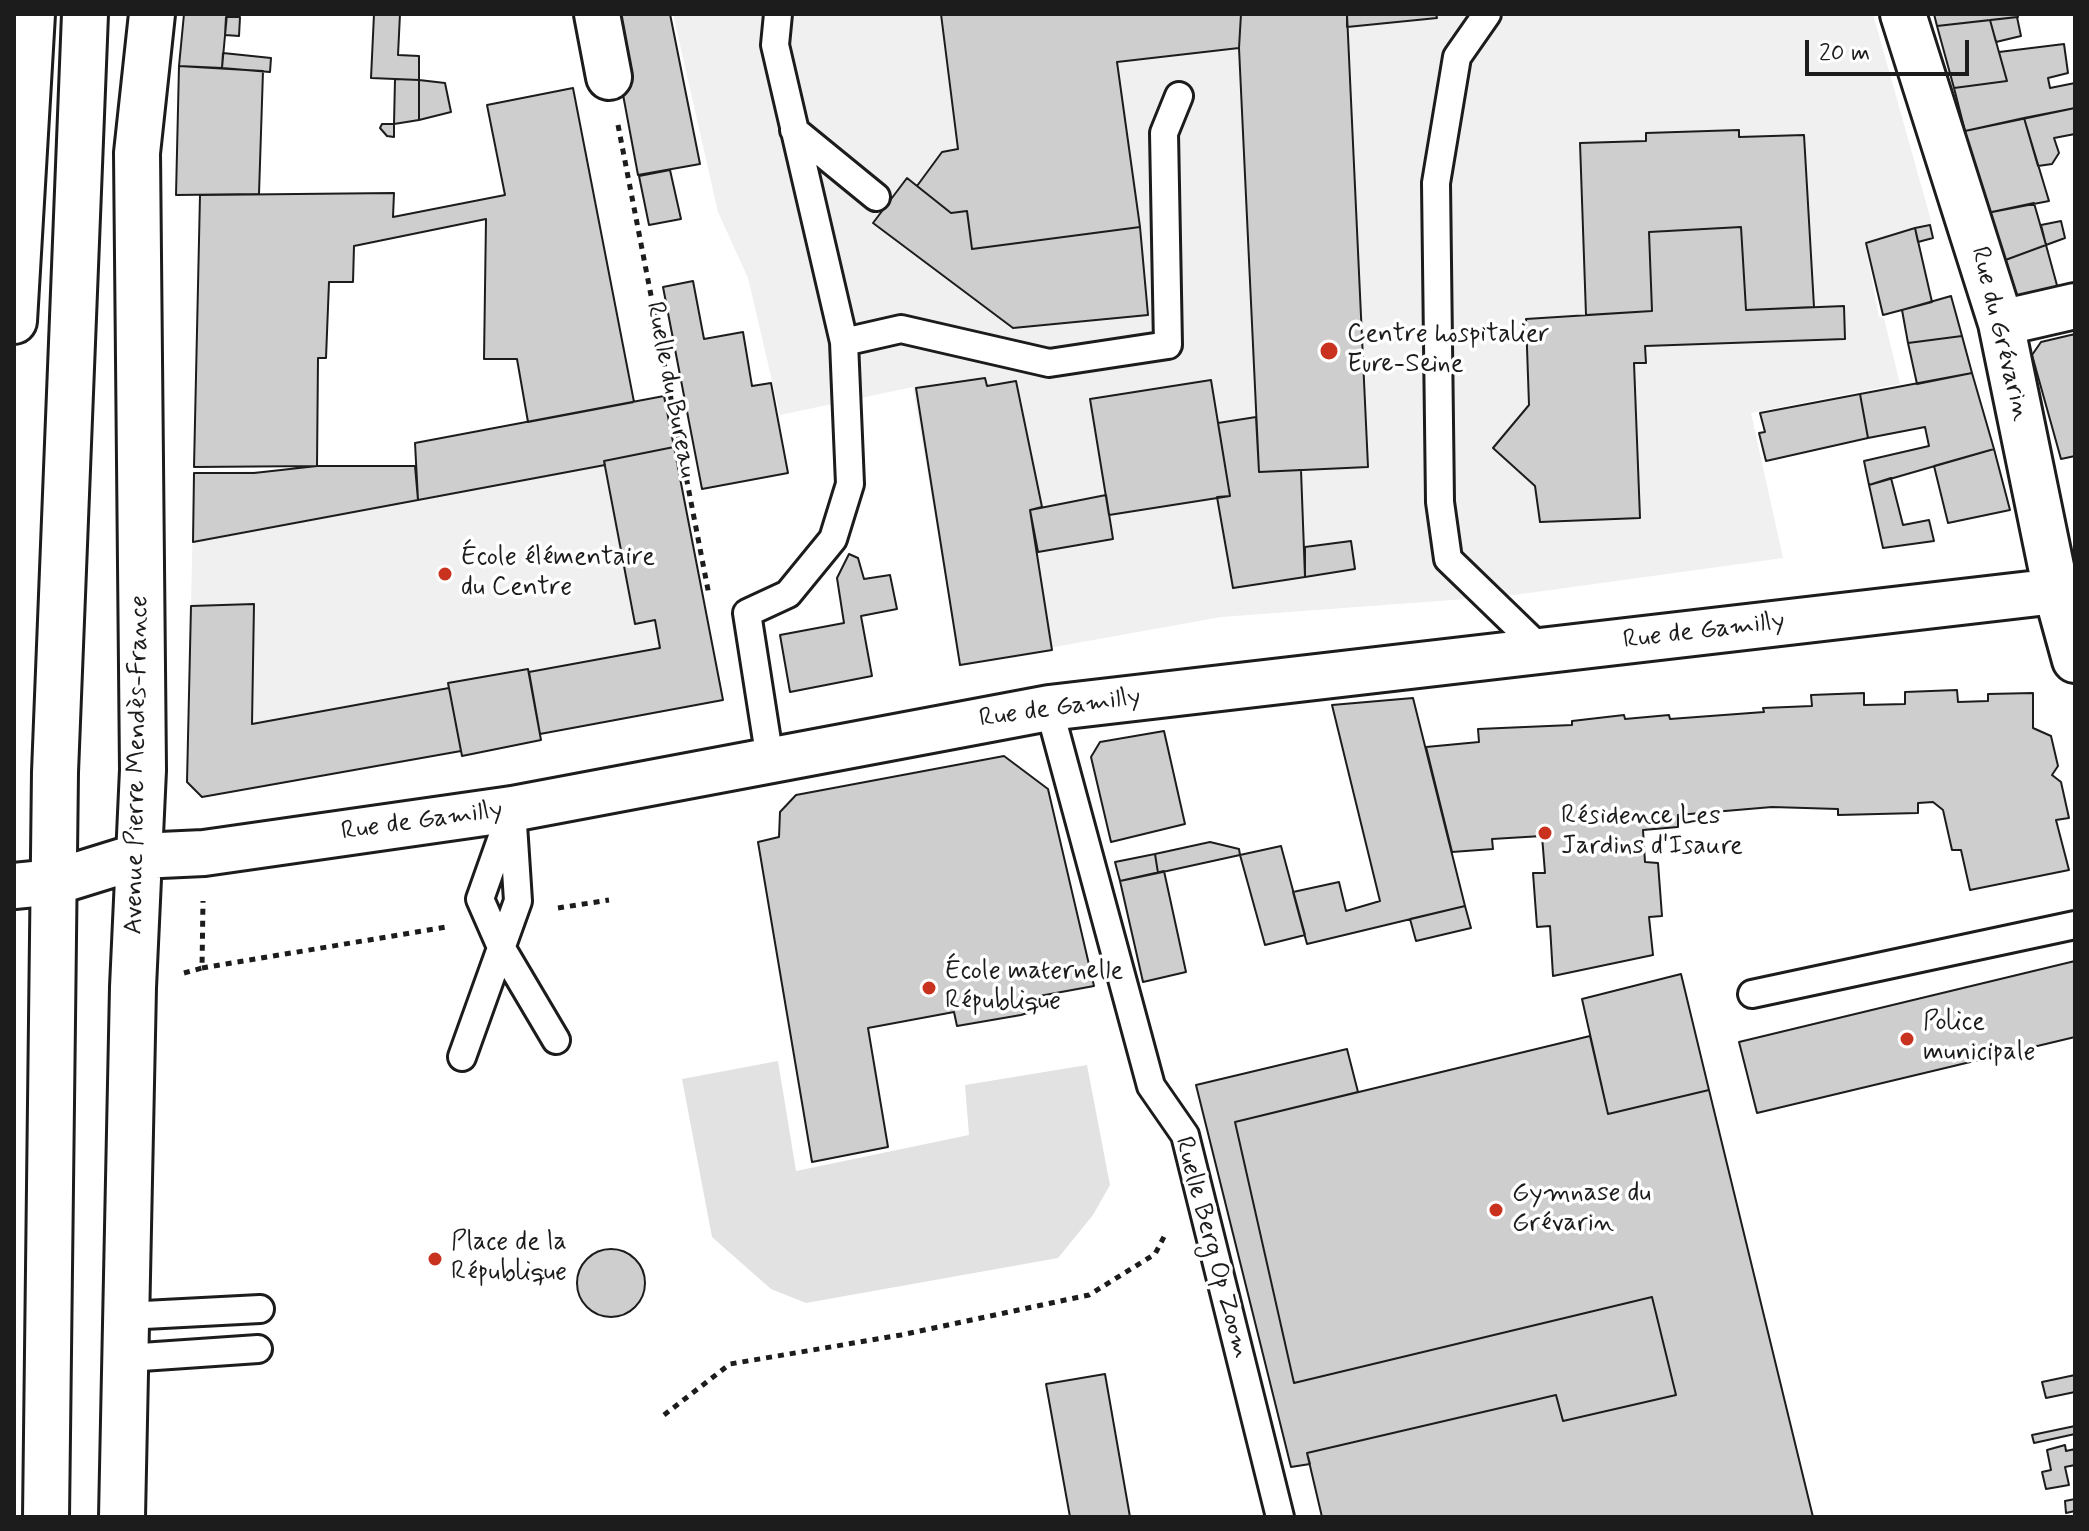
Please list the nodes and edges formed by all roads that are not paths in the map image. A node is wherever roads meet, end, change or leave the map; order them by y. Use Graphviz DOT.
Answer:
graph roads {
  1 [pos="32,14"];
  2 [pos="85,14"];
  3 [pos="152,14"];
  4 [pos="597,14"];
  5 [pos="778,14"];
  6 [pos="1487,14"];
  7 [pos="1903,14"];
  8 [pos="609,77"];
  9 [pos="1179,96"];
  10 [pos="794,130"];
  11 [pos="876,197"];
  12 [pos="2075,306"];
  13 [pos="14,321"];
  14 [pos="2001,323"];
  15 [pos="844,342"];
  16 [pos="2066,592"];
  17 [pos="1543,651"];
  18 [pos="2075,660"];
  19 [pos="1049,708"];
  20 [pos="770,760"];
  21 [pos="512,809"];
  22 [pos="139,856"];
  23 [pos="35,884"];
  24 [pos="501,917"];
  25 [pos="2075,925"];
  26 [pos="501,947"];
  27 [pos="1752,994"];
  28 [pos="556,1040"];
  29 [pos="462,1057"];
  30 [pos="260,1309"];
  31 [pos="126,1337"];
  32 [pos="258,1349"];
  33 [pos="46,1517"];
  34 [pos="122,1517"];
  35 [pos="1280,1517"];
  1 -- 13 [label="street"];
  2 -- 23 [label="street"];
  3 -- 22 [label="street, Avenue Pierre Mendès-France"];
  4 -- 8 [label="street"];
  5 -- 10 [label="lane"];
  6 -- 17 [label="lane"];
  7 -- 14 [label="street, Rue du Grévarin"];
  9 -- 15 [label="lane"];
  10 -- 11 [label="lane"];
  10 -- 15 [label="lane"];
  12 -- 14 [label="street"];
  14 -- 16 [label="street, Rue du Grévarin"];
  15 -- 20 [label="lane"];
  16 -- 17 [label="street, Rue de Gamilly"];
  16 -- 18 [label="street, Rue du Grévarin"];
  17 -- 19 [label="street, Rue de Gamilly"];
  19 -- 20 [label="street, Rue de Gamilly"];
  19 -- 35 [label="lane, Ruelle Berg Op Zoom"];
  20 -- 21 [label="street, Rue de Gamilly"];
  21 -- 22 [label="street, Rue de Gamilly"];
  21 -- 24 [label="lane"];
  21 -- 24 [label="lane"];
  22 -- 23 [label="street, Rue de Gamilly"];
  22 -- 31 [label="street, Avenue Pierre Mendès-France"];
  23 -- 33 [label="street"];
  24 -- 26 [label="lane"];
  25 -- 27 [label="lane"];
  26 -- 28 [label="lane"];
  26 -- 29 [label="lane"];
  30 -- 31 [label="lane"];
  31 -- 32 [label="lane"];
  31 -- 34 [label="street, Avenue Pierre Mendès-France"];
}
